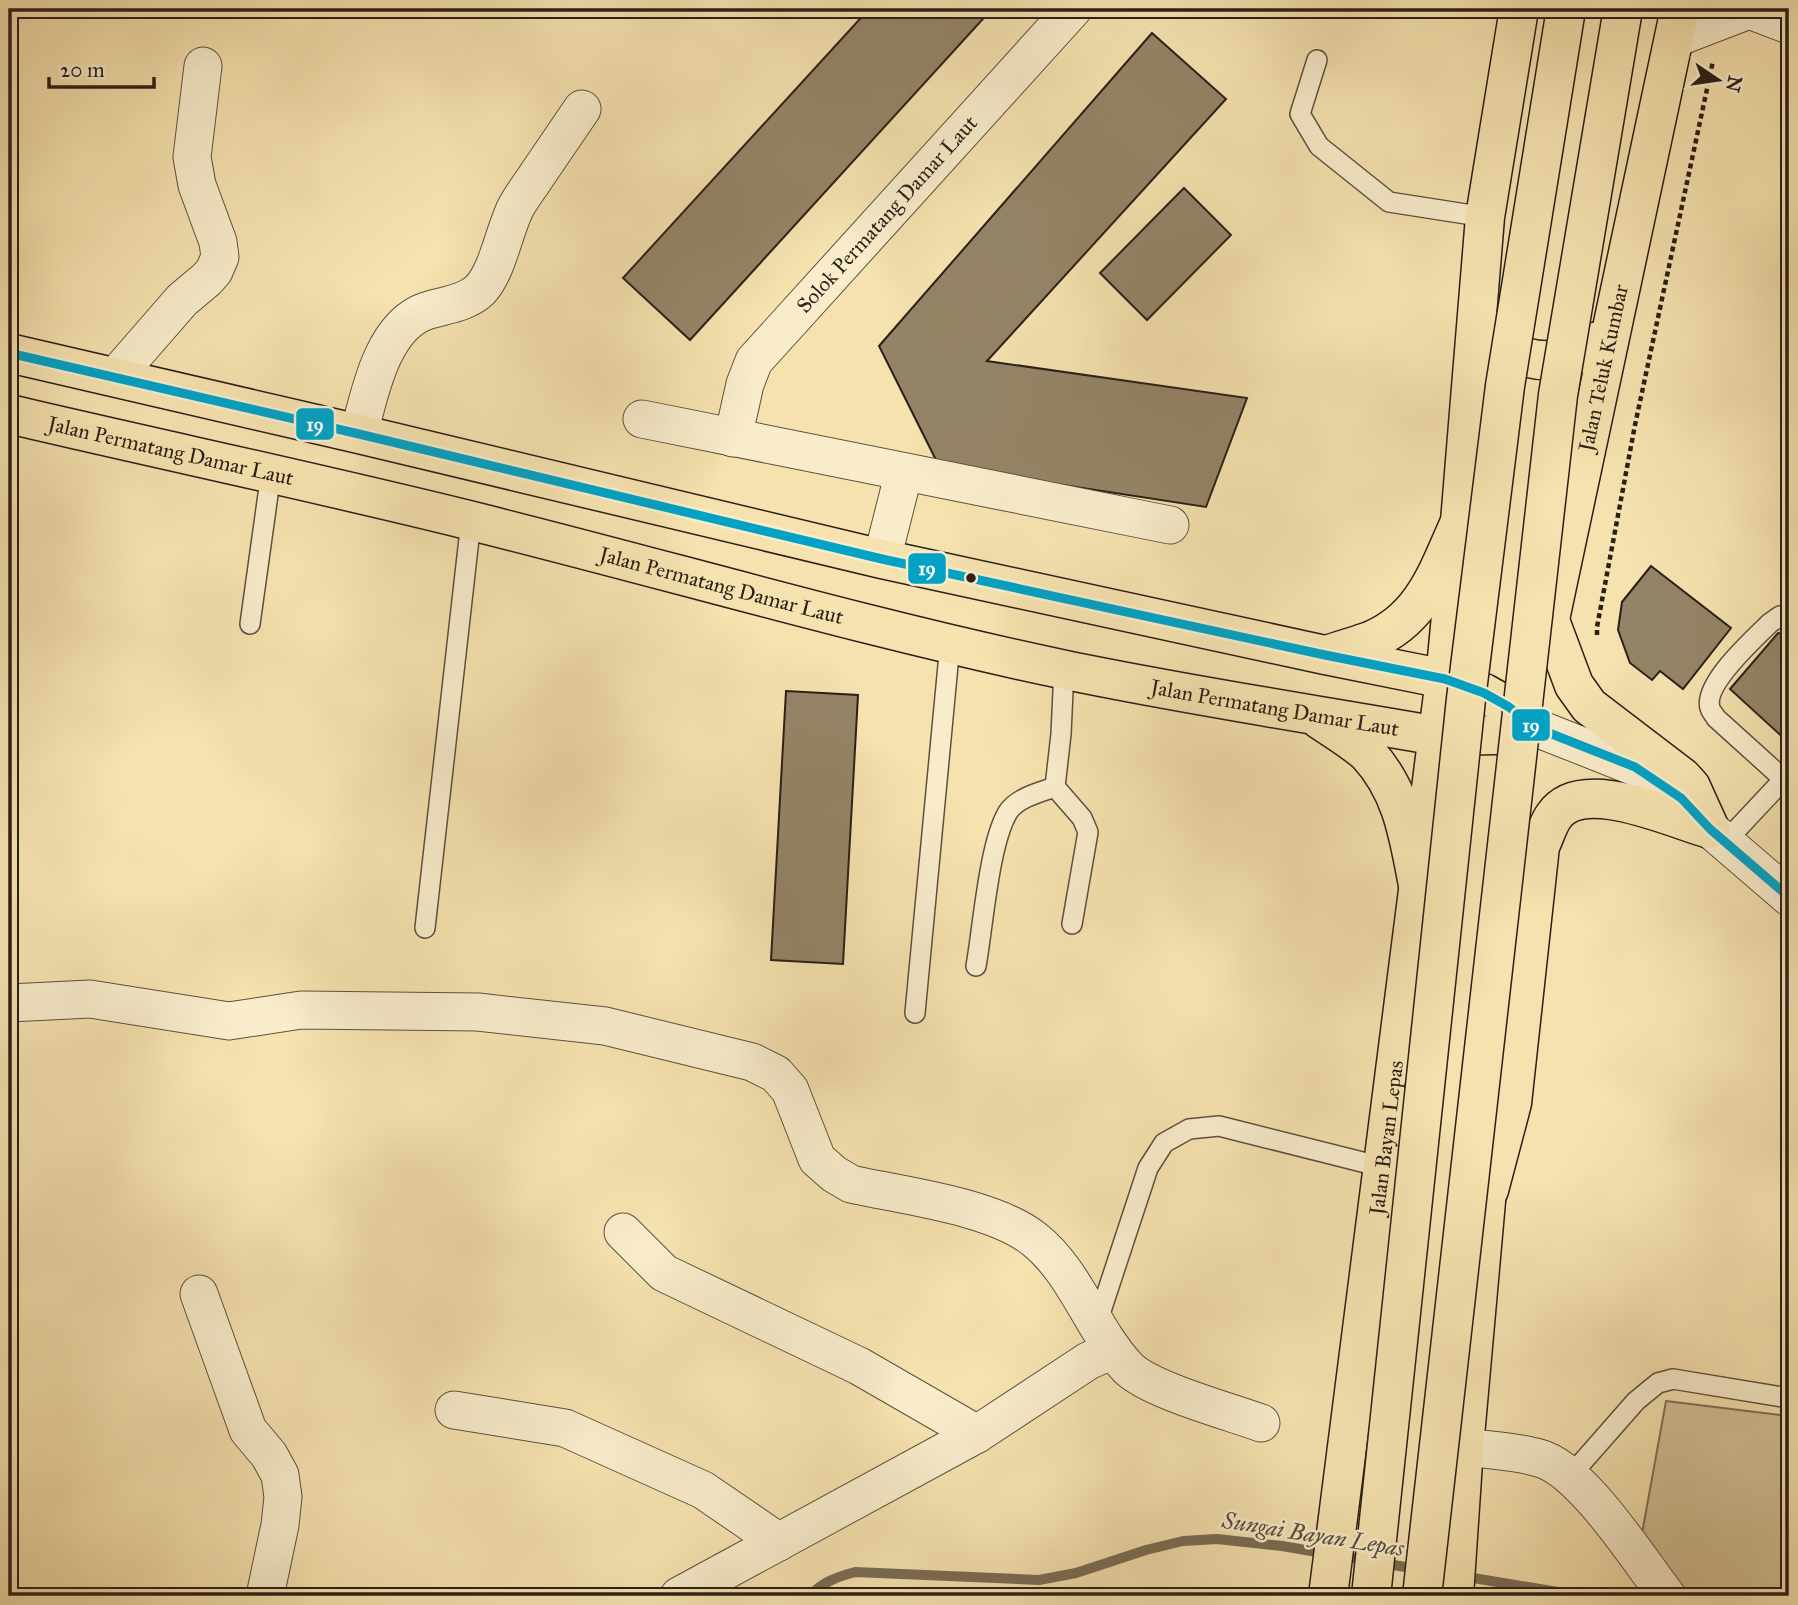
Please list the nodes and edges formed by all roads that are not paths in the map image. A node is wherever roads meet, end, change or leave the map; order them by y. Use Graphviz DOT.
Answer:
graph roads {
  1 [pos="1073,9"];
  2 [pos="1518,9"];
  3 [pos="1566,9"];
  4 [pos="1623,9"];
  5 [pos="1741,13"];
  6 [pos="1678,24"];
  7 [pos="1789,25"];
  8 [pos="1317,60"];
  9 [pos="203,66"];
  10 [pos="582,109"];
  11 [pos="1485,217"];
  12 [pos="1618,294"];
  13 [pos="1478,301"];
  14 [pos="9,354"];
  15 [pos="115,377"];
  16 [pos="9,414"];
  17 [pos="642,419"];
  18 [pos="359,434"];
  19 [pos="733,438"];
  20 [pos="904,472"];
  21 [pos="271,473"];
  22 [pos="471,521"];
  23 [pos="1460,522"];
  24 [pos="1170,525"];
  25 [pos="883,559"];
  26 [pos="1789,614"];
  27 [pos="1549,618"];
  28 [pos="250,624"];
  29 [pos="950,644"];
  30 [pos="1325,655"];
  31 [pos="1064,669"];
  32 [pos="1456,689"];
  33 [pos="1313,714"];
  34 [pos="1528,717"];
  35 [pos="1438,736"];
  36 [pos="1786,782"];
  37 [pos="1055,787"];
  38 [pos="1717,835"];
  39 [pos="1419,890"];
  40 [pos="1789,897"];
  41 [pos="1072,925"];
  42 [pos="425,928"];
  43 [pos="976,965"];
  44 [pos="9,1003"];
  45 [pos="915,1013"];
  46 [pos="1382,1167"];
  47 [pos="1486,1201"];
  48 [pos="623,1232"];
  49 [pos="199,1294"];
  50 [pos="1105,1336"];
  51 [pos="1789,1398"];
  52 [pos="454,1410"];
  53 [pos="1261,1423"];
  54 [pos="977,1434"];
  55 [pos="1464,1447"];
  56 [pos="1571,1475"];
  57 [pos="779,1542"];
  58 [pos="1329,1587"];
  59 [pos="265,1596"];
  60 [pos="679,1596"];
  61 [pos="1371,1596"];
  62 [pos="1422,1596"];
  63 [pos="1454,1596"];
  64 [pos="1667,1596"];
  1 -- 19 [label="street, Solok Permatang Damar Laut"];
  2 -- 11 [label="main road"];
  3 -- 32 [label="main road, bridge"];
  4 -- 34 [label="main road, Jalan Teluk Kumbar, bridge"];
  5 -- 6 [label="street"];
  5 -- 7 [label="street"];
  6 -- 12 [label="main road, Jalan Teluk Kumbar"];
  8 -- 11 [label="lane"];
  9 -- 15 [label="street"];
  10 -- 18 [label="street"];
  11 -- 13 [label="main road"];
  12 -- 13 [label="main road"];
  12 -- 27 [label="main road, Jalan Teluk Kumbar"];
  13 -- 23 [label="main road"];
  14 -- 15 [label="main road"];
  15 -- 18 [label="main road"];
  16 -- 21 [label="main road, Jalan Permatang Damar Laut"];
  17 -- 19 [label="street"];
  18 -- 25 [label="main road"];
  19 -- 20 [label="street"];
  20 -- 24 [label="street"];
  20 -- 25 [label="street"];
  21 -- 22 [label="main road, Jalan Permatang Damar Laut"];
  21 -- 28 [label="lane"];
  22 -- 29 [label="main road, Jalan Permatang Damar Laut"];
  22 -- 42 [label="lane"];
  23 -- 30 [label="main road"];
  23 -- 32 [label="main road"];
  25 -- 30 [label="main road"];
  26 -- 36 [label="lane"];
  27 -- 34 [label="main road, Jalan Teluk Kumbar"];
  27 -- 38 [label="main road"];
  29 -- 31 [label="main road, Jalan Permatang Damar Laut"];
  29 -- 45 [label="lane"];
  30 -- 32 [label="main road"];
  31 -- 33 [label="main road, Jalan Permatang Damar Laut"];
  31 -- 37 [label="lane"];
  32 -- 34 [label="main road"];
  32 -- 35 [label="main road, Jalan Bayan Lepas"];
  32 -- 61 [label="main road, Jalan Bayan Lepas, bridge"];
  33 -- 35 [label="main road, Jalan Permatang Damar Laut"];
  33 -- 39 [label="main road"];
  34 -- 35 [label="main road, Jalan Permatang Damar Laut"];
  34 -- 38 [label="street"];
  34 -- 47 [label="main road"];
  34 -- 62 [label="main road, bridge"];
  35 -- 39 [label="main road, Jalan Bayan Lepas"];
  36 -- 38 [label="lane"];
  37 -- 41 [label="lane"];
  37 -- 43 [label="lane"];
  38 -- 40 [label="street"];
  38 -- 47 [label="main road"];
  39 -- 46 [label="main road, Jalan Bayan Lepas"];
  44 -- 50 [label="street"];
  46 -- 50 [label="lane"];
  46 -- 58 [label="main road, Jalan Bayan Lepas"];
  47 -- 55 [label="main road"];
  48 -- 54 [label="street"];
  49 -- 59 [label="street"];
  50 -- 53 [label="street"];
  50 -- 54 [label="street"];
  51 -- 56 [label="lane"];
  52 -- 57 [label="street"];
  54 -- 57 [label="street"];
  55 -- 56 [label="street"];
  55 -- 63 [label="main road"];
  56 -- 64 [label="street"];
  57 -- 60 [label="street"];
}
